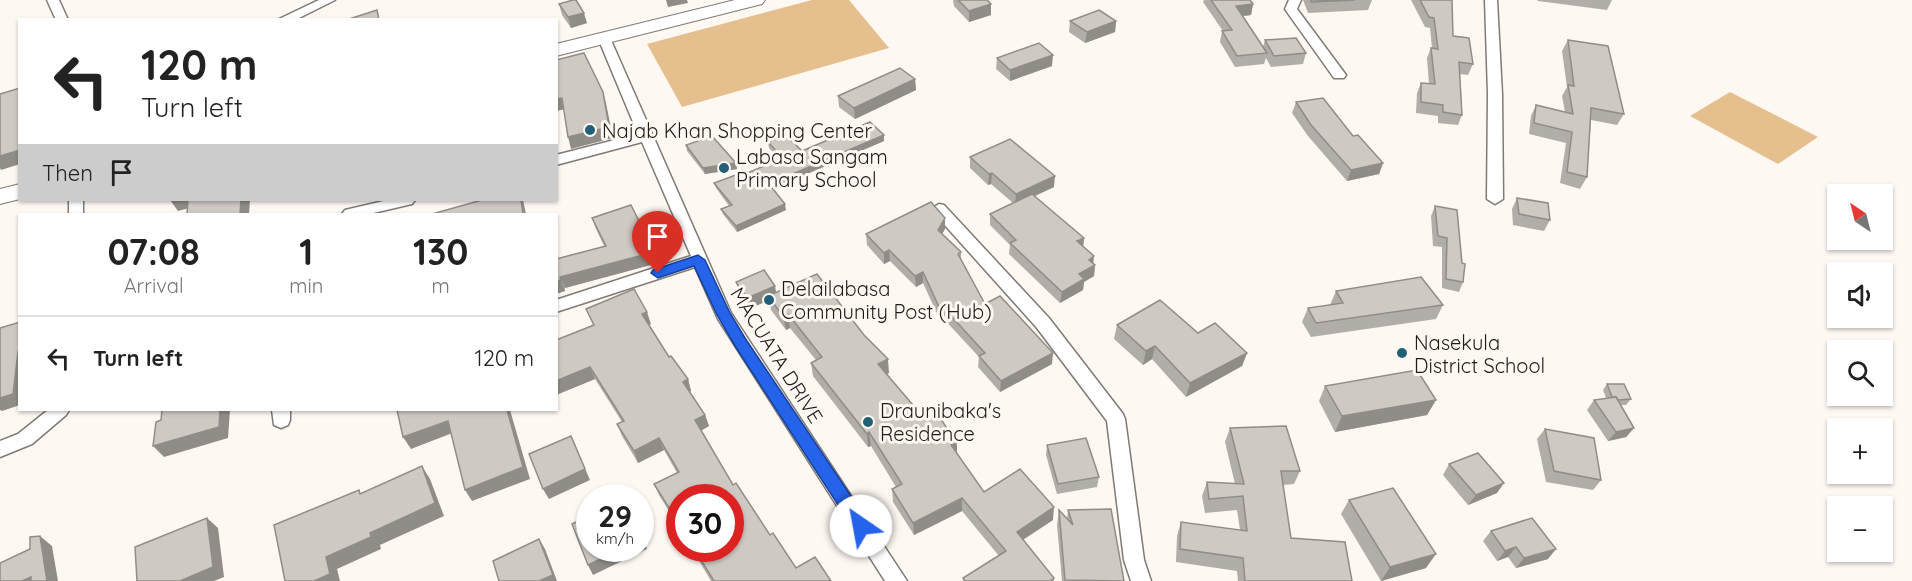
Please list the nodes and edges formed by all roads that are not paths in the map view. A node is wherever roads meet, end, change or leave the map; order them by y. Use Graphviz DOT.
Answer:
graph roads {
  1 [pos="53,0"];
  2 [pos="329,0"];
  3 [pos="756,0"];
  4 [pos="1295,0"];
  5 [pos="1491,0"];
  6 [pos="61,18"];
  7 [pos="288,18"];
  8 [pos="604,38"];
  9 [pos="558,50"];
  10 [pos="1339,75"];
  11 [pos="647,136"];
  12 [pos="558,159"];
  13 [pos="18,192"];
  14 [pos="0,197"];
  15 [pos="1495,198"];
  16 [pos="403,201"];
  17 [pos="939,209"];
  18 [pos="354,213"];
  19 [pos="698,260"];
  20 [pos="558,305"];
  21 [pos="59,411"];
  22 [pos="0,449"];
  23 [pos="897,581"];
  24 [pos="1141,581"];
  1 -- 6 [label="street"];
  2 -- 7 [label="street"];
  3 -- 8 [label="main road"];
  4 -- 10 [label="street"];
  5 -- 15 [label="street"];
  8 -- 9 [label="main road"];
  8 -- 11 [label="street, MACUATA DRIVE"];
  11 -- 12 [label="street"];
  11 -- 19 [label="street, MACUATA DRIVE"];
  13 -- 14 [label="main road"];
  16 -- 18 [label="street"];
  17 -- 24 [label="street"];
  19 -- 20 [label="street"];
  19 -- 23 [label="street, MACUATA DRIVE"];
  21 -- 22 [label="street"];
}
